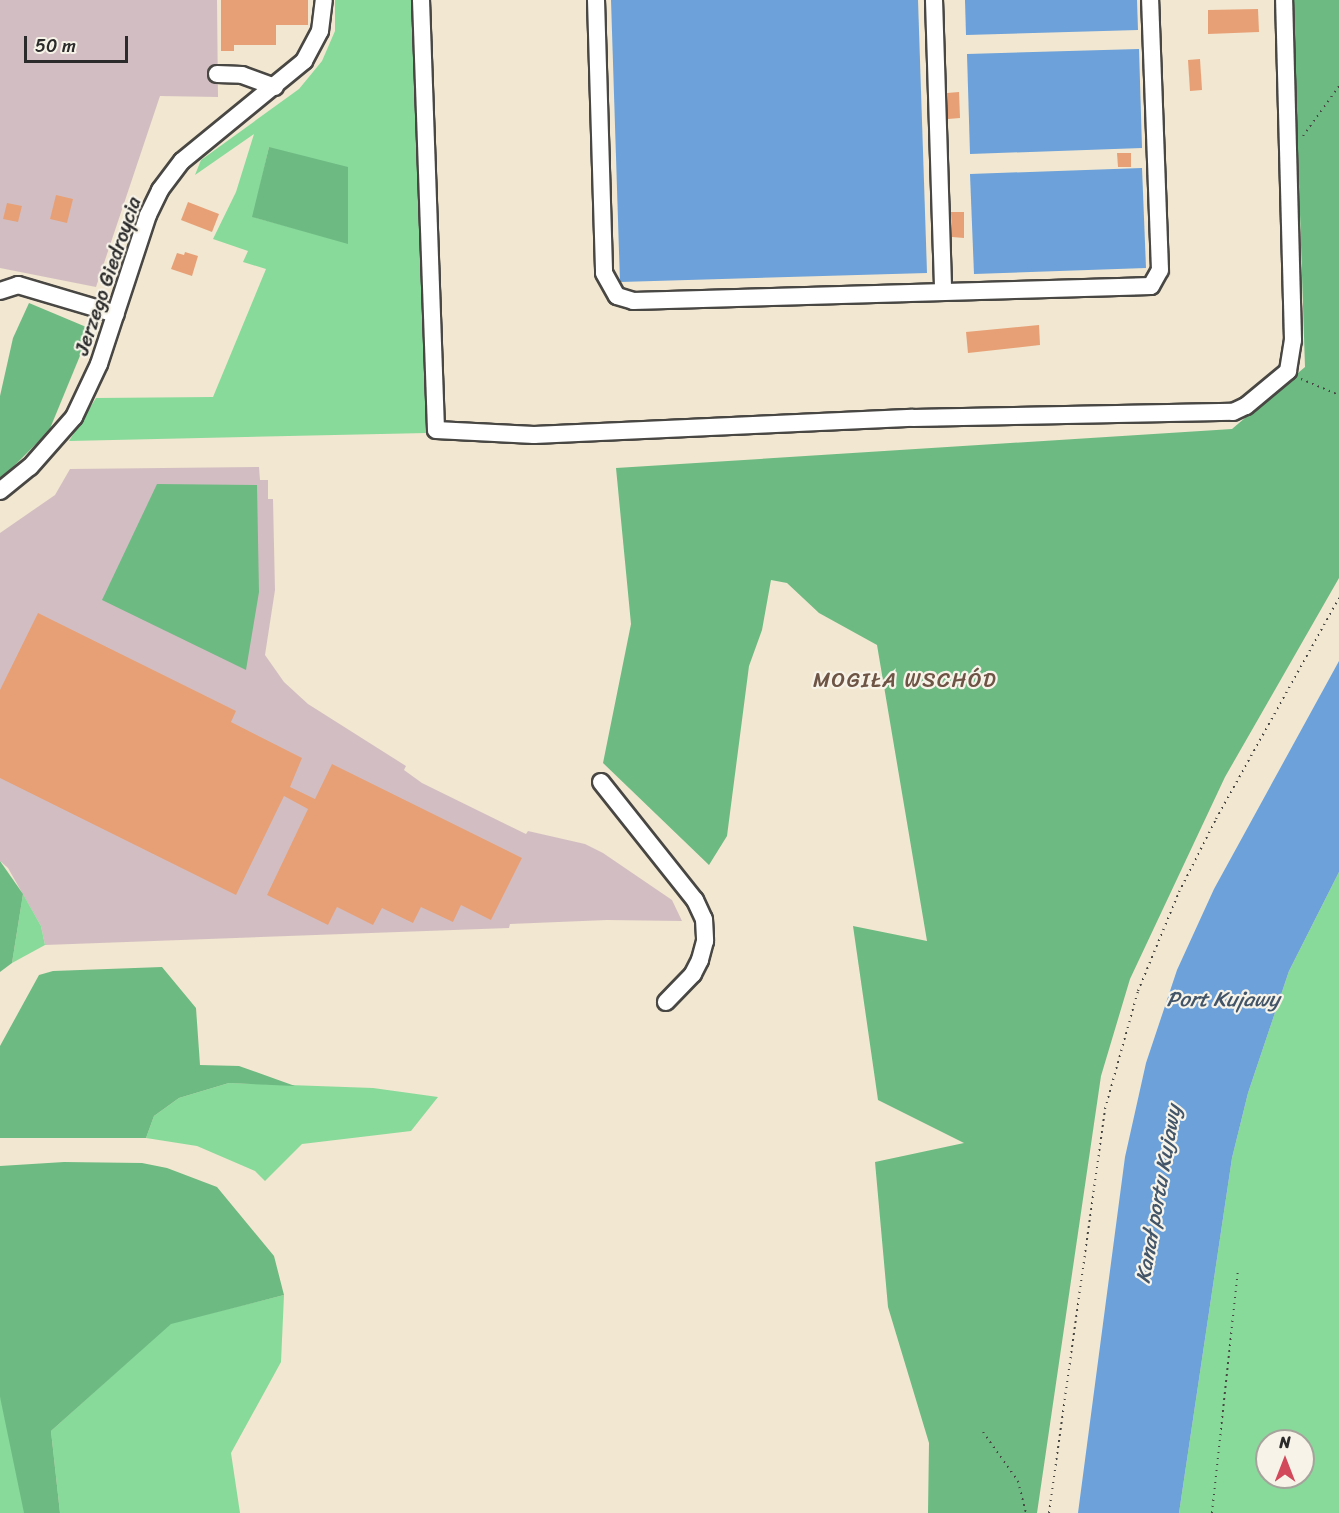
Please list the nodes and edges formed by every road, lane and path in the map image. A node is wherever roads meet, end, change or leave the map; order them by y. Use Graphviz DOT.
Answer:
graph roads {
  1 [pos="324,0"];
  2 [pos="421,0"];
  3 [pos="596,0"];
  4 [pos="934,0"];
  5 [pos="1150,0"];
  6 [pos="1284,0"];
  7 [pos="217,74"];
  8 [pos="1339,86"];
  9 [pos="275,87"];
  10 [pos="1286,156"];
  11 [pos="0,291"];
  12 [pos="943,292"];
  13 [pos="116,314"];
  14 [pos="1288,371"];
  15 [pos="1339,395"];
  16 [pos="0,491"];
  17 [pos="1339,598"];
  18 [pos="601,782"];
  19 [pos="666,1002"];
  20 [pos="1238,1271"];
  21 [pos="983,1432"];
  22 [pos="1026,1513"];
  23 [pos="1049,1513"];
  24 [pos="1212,1513"];
  1 -- 9 [label="street, Jerzego Giedroycia"];
  2 -- 14 [label="street"];
  3 -- 12 [label="street"];
  4 -- 12 [label="street"];
  5 -- 12 [label="street"];
  6 -- 10 [label="street"];
  7 -- 9 [label="street"];
  8 -- 10 [label="path"];
  9 -- 13 [label="street, Jerzego Giedroycia"];
  10 -- 14 [label="street"];
  11 -- 13 [label="street"];
  13 -- 16 [label="street, Jerzego Giedroycia"];
  14 -- 15 [label="path"];
  17 -- 23 [label="path"];
  18 -- 19 [label="street"];
  20 -- 24 [label="path"];
  21 -- 22 [label="path"];
}
